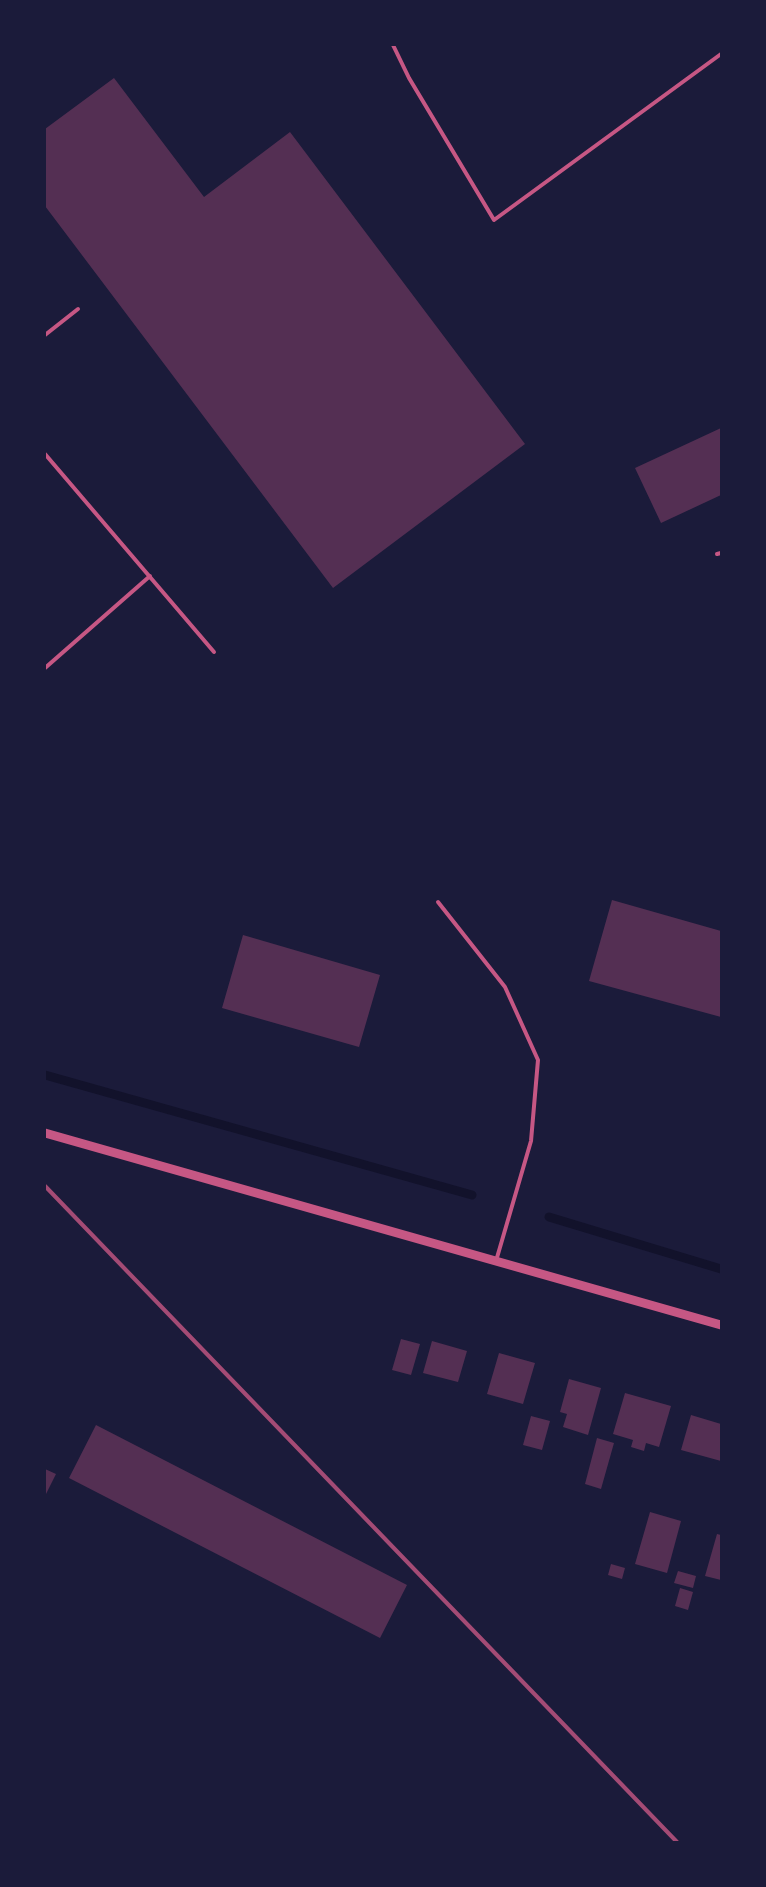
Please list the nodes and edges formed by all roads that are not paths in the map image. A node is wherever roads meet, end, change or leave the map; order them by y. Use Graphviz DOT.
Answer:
graph roads {
  1 [pos="393,45"];
  2 [pos="721,54"];
  3 [pos="78,309"];
  4 [pos="45,335"];
  5 [pos="45,454"];
  6 [pos="150,576"];
  7 [pos="214,652"];
  8 [pos="45,668"];
  9 [pos="438,902"];
  10 [pos="45,1133"];
  11 [pos="496,1261"];
  12 [pos="721,1325"];
  1 -- 2 [label="lane"];
  3 -- 4 [label="lane"];
  5 -- 6 [label="lane"];
  6 -- 7 [label="lane"];
  6 -- 8 [label="lane"];
  9 -- 11 [label="lane"];
  10 -- 11 [label="street"];
  11 -- 12 [label="street"];
}
